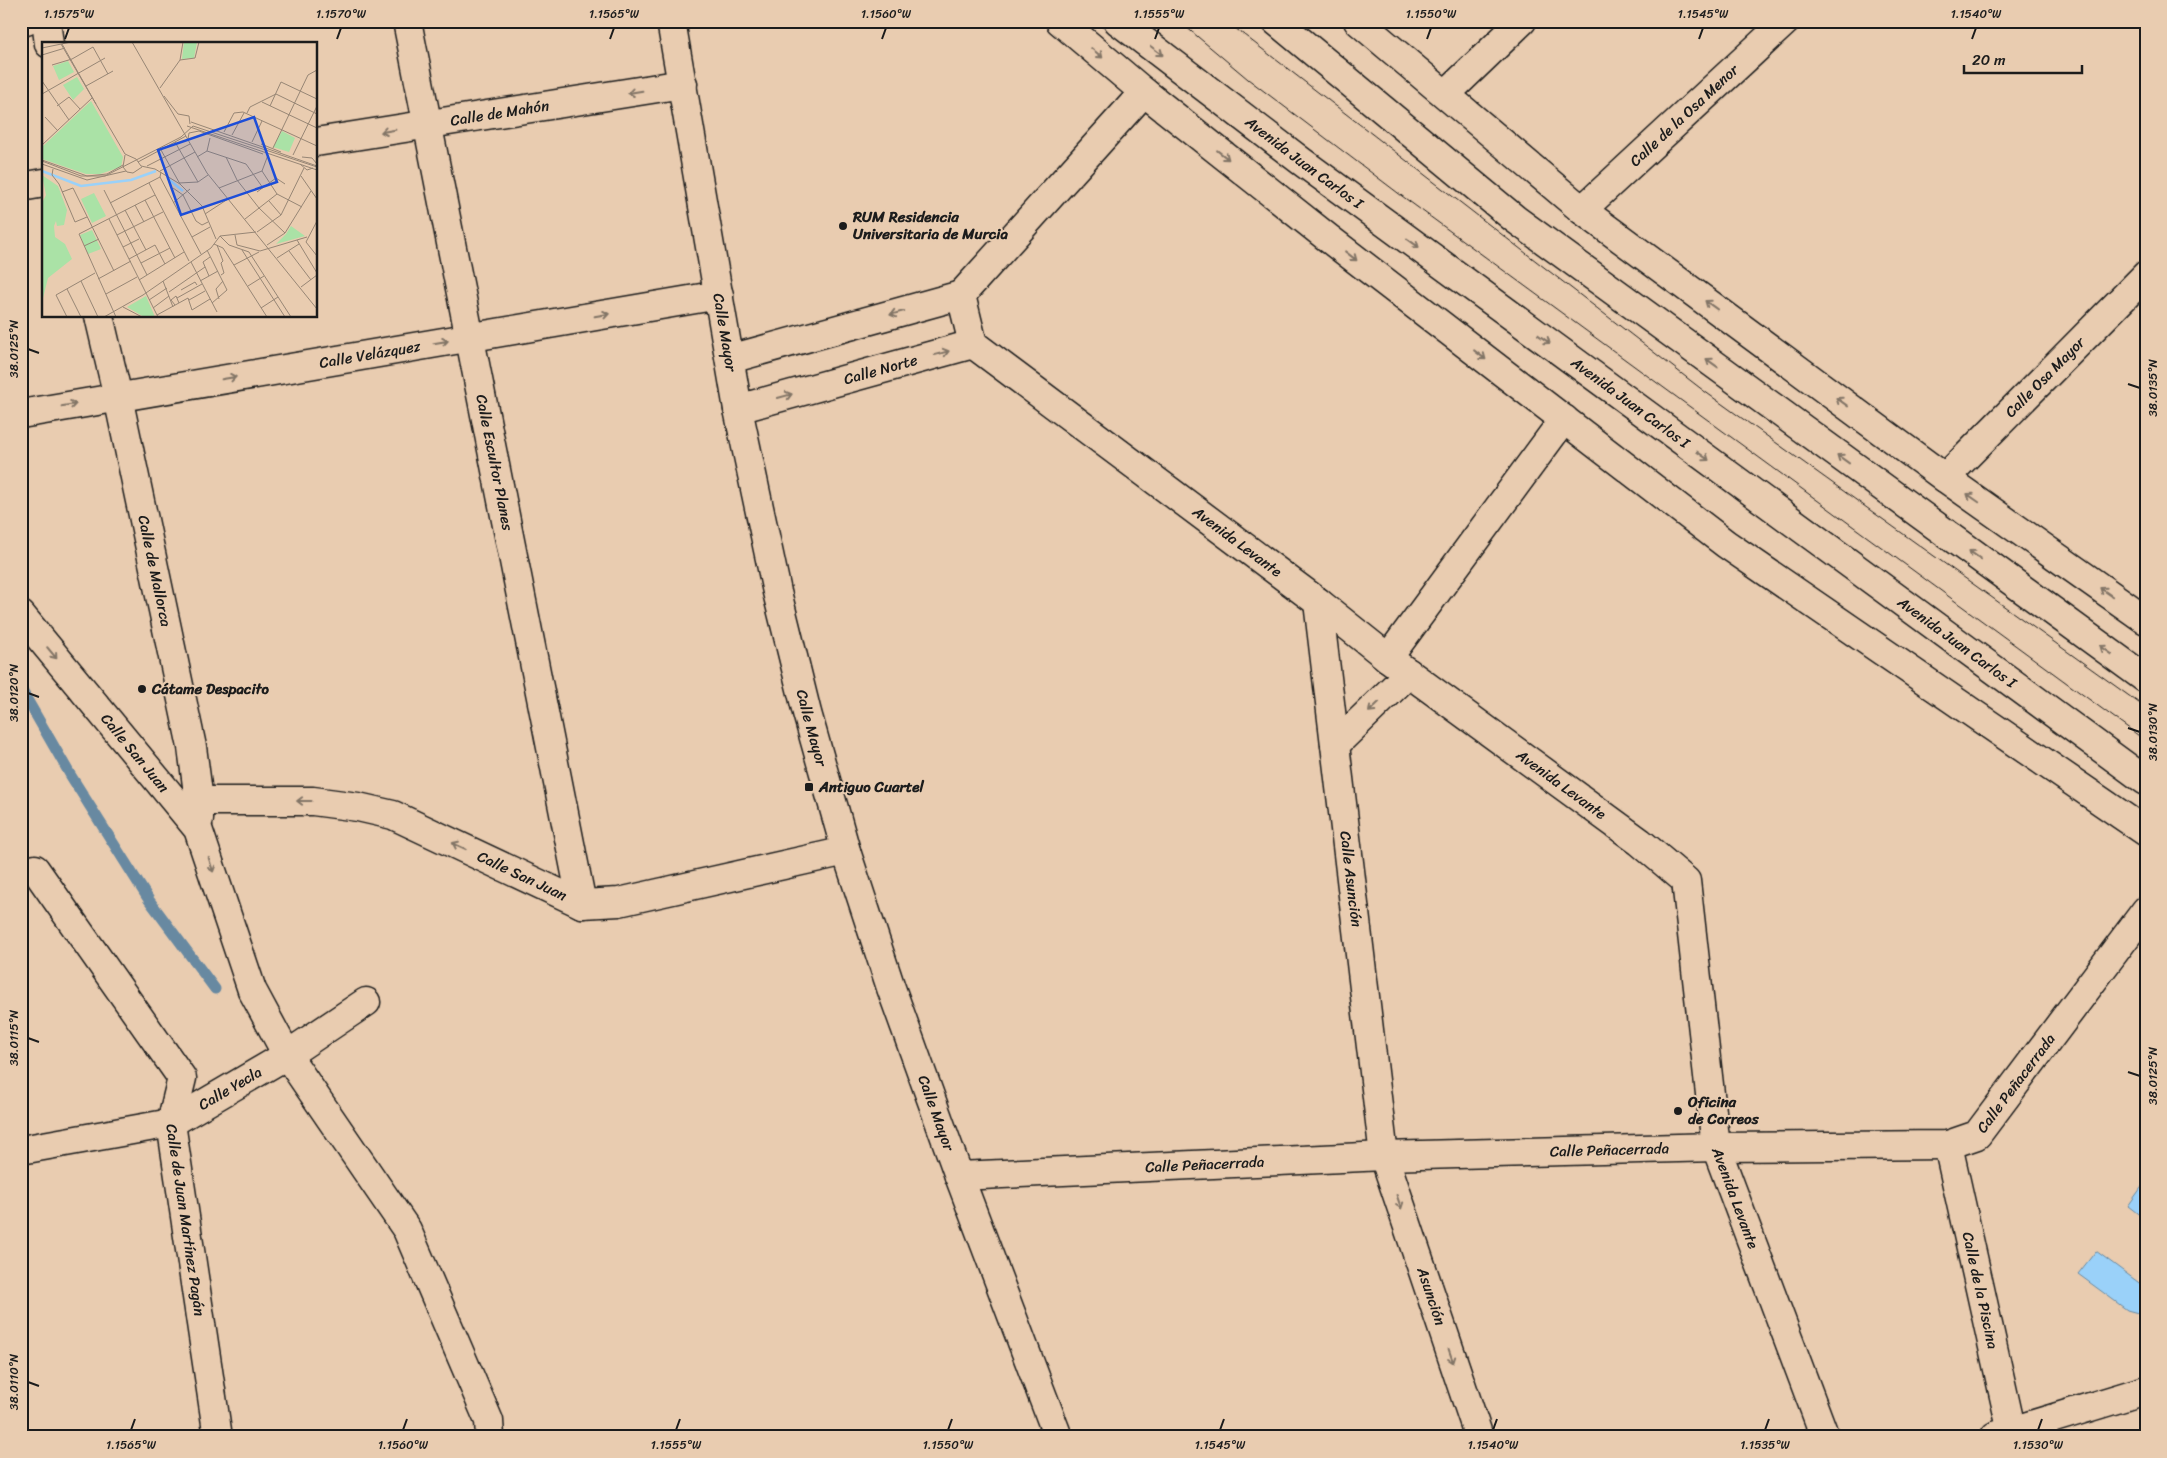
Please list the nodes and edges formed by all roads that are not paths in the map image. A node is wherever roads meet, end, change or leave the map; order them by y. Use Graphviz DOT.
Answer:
graph roads {
  1 [pos="26,21"];
  2 [pos="46,21"];
  3 [pos="407,21"];
  4 [pos="671,21"];
  5 [pos="1060,21"];
  6 [pos="1118,21"];
  7 [pos="1276,21"];
  8 [pos="1358,21"];
  9 [pos="1522,21"];
  10 [pos="1786,21"];
  11 [pos="21,22"];
  12 [pos="49,42"];
  13 [pos="683,84"];
  14 [pos="1144,92"];
  15 [pos="1446,94"];
  16 [pos="428,125"];
  17 [pos="318,142"];
  18 [pos="42,183"];
  19 [pos="21,187"];
  20 [pos="1582,210"];
  21 [pos="2146,275"];
  22 [pos="719,295"];
  23 [pos="961,295"];
  24 [pos="99,318"];
  25 [pos="470,337"];
  26 [pos="973,344"];
  27 [pos="730,359"];
  28 [pos="118,397"];
  29 [pos="738,409"];
  30 [pos="21,414"];
  31 [pos="1564,420"];
  32 [pos="1945,478"];
  33 [pos="1318,602"];
  34 [pos="21,615"];
  35 [pos="2146,620"];
  36 [pos="1398,665"];
  37 [pos="2146,679"];
  38 [pos="1335,746"];
  39 [pos="2146,782"];
  40 [pos="199,801"];
  41 [pos="198,829"];
  42 [pos="2146,832"];
  43 [pos="846,851"];
  44 [pos="35,869"];
  45 [pos="582,904"];
  46 [pos="2146,910"];
  47 [pos="366,1002"];
  48 [pos="287,1055"];
  49 [pos="171,1123"];
  50 [pos="1948,1145"];
  51 [pos="1716,1147"];
  52 [pos="21,1150"];
  53 [pos="1384,1156"];
  54 [pos="959,1176"];
  55 [pos="2146,1390"];
  56 [pos="2006,1435"];
  57 [pos="218,1437"];
  58 [pos="490,1437"];
  59 [pos="1058,1437"];
  60 [pos="1479,1437"];
  61 [pos="1825,1437"];
  1 -- 11 [label="street"];
  2 -- 12 [label="street"];
  3 -- 16 [label="street, Calle Escultor Planes"];
  4 -- 13 [label="street, Calle Mayor"];
  5 -- 14 [label="street, one-way"];
  6 -- 39 [label="street, Avenida Juan Carlos I, one-way"];
  37 -- 7 [label="street, one-way"];
  8 -- 15 [label="street"];
  9 -- 15 [label="street"];
  10 -- 20 [label="street, Calle de la Osa Menor"];
  13 -- 16 [label="street, Calle de Mahón, one-way"];
  13 -- 22 [label="street, Calle Mayor"];
  14 -- 23 [label="street"];
  14 -- 31 [label="street, one-way"];
  15 -- 20 [label="street"];
  16 -- 17 [label="street, Calle de Mahón, one-way"];
  16 -- 25 [label="street, Calle Escultor Planes"];
  18 -- 19 [label="street"];
  32 -- 20 [label="street, one-way"];
  21 -- 32 [label="street, Calle Osa Mayor"];
  25 -- 22 [label="street, Calle Velázquez, one-way"];
  22 -- 27 [label="street, Calle Mayor"];
  23 -- 26 [label="street"];
  23 -- 27 [label="street, one-way"];
  24 -- 28 [label="street, Calle de Mallorca"];
  28 -- 25 [label="street, Calle Velázquez, one-way"];
  25 -- 45 [label="street, Calle Escultor Planes"];
  29 -- 26 [label="street, Calle Norte, one-way"];
  26 -- 33 [label="street, Avenida Levante"];
  27 -- 29 [label="street, Calle Mayor"];
  30 -- 28 [label="street, Calle Velázquez, one-way"];
  28 -- 40 [label="street, Calle de Mallorca"];
  29 -- 43 [label="street, Calle Mayor"];
  31 -- 36 [label="street"];
  31 -- 42 [label="street"];
  35 -- 32 [label="street, one-way"];
  33 -- 36 [label="street, Avenida Levante"];
  33 -- 38 [label="street, Calle Asunción"];
  34 -- 41 [label="street, Calle San Juan, one-way"];
  36 -- 38 [label="street, one-way"];
  36 -- 51 [label="street, Avenida Levante"];
  38 -- 53 [label="street, Calle Asunción"];
  40 -- 41 [label="street, Calle de Mallorca"];
  45 -- 40 [label="street, Calle San Juan, one-way"];
  41 -- 48 [label="street, Calle San Juan, one-way"];
  43 -- 45 [label="street, Calle San Juan"];
  43 -- 54 [label="street, Calle Mayor"];
  44 -- 49 [label="street, Calle de Juan Martínez Pagán"];
  46 -- 50 [label="street, Calle Peñacerrada"];
  47 -- 48 [label="street, Calle Yecla"];
  48 -- 49 [label="street, Calle Yecla"];
  48 -- 58 [label="street, Calle San Juan"];
  49 -- 52 [label="street, Calle Yecla"];
  49 -- 57 [label="street, Calle de Juan Martínez Pagán"];
  50 -- 51 [label="street, Calle Peñacerrada"];
  50 -- 56 [label="street, Calle de la Piscina"];
  51 -- 53 [label="street, Calle Peñacerrada"];
  51 -- 61 [label="street, Avenida Levante"];
  53 -- 54 [label="street, Calle Peñacerrada"];
  53 -- 60 [label="street, Asunción, one-way"];
  54 -- 59 [label="street, Calle Mayor"];
  55 -- 56 [label="street"];
}
